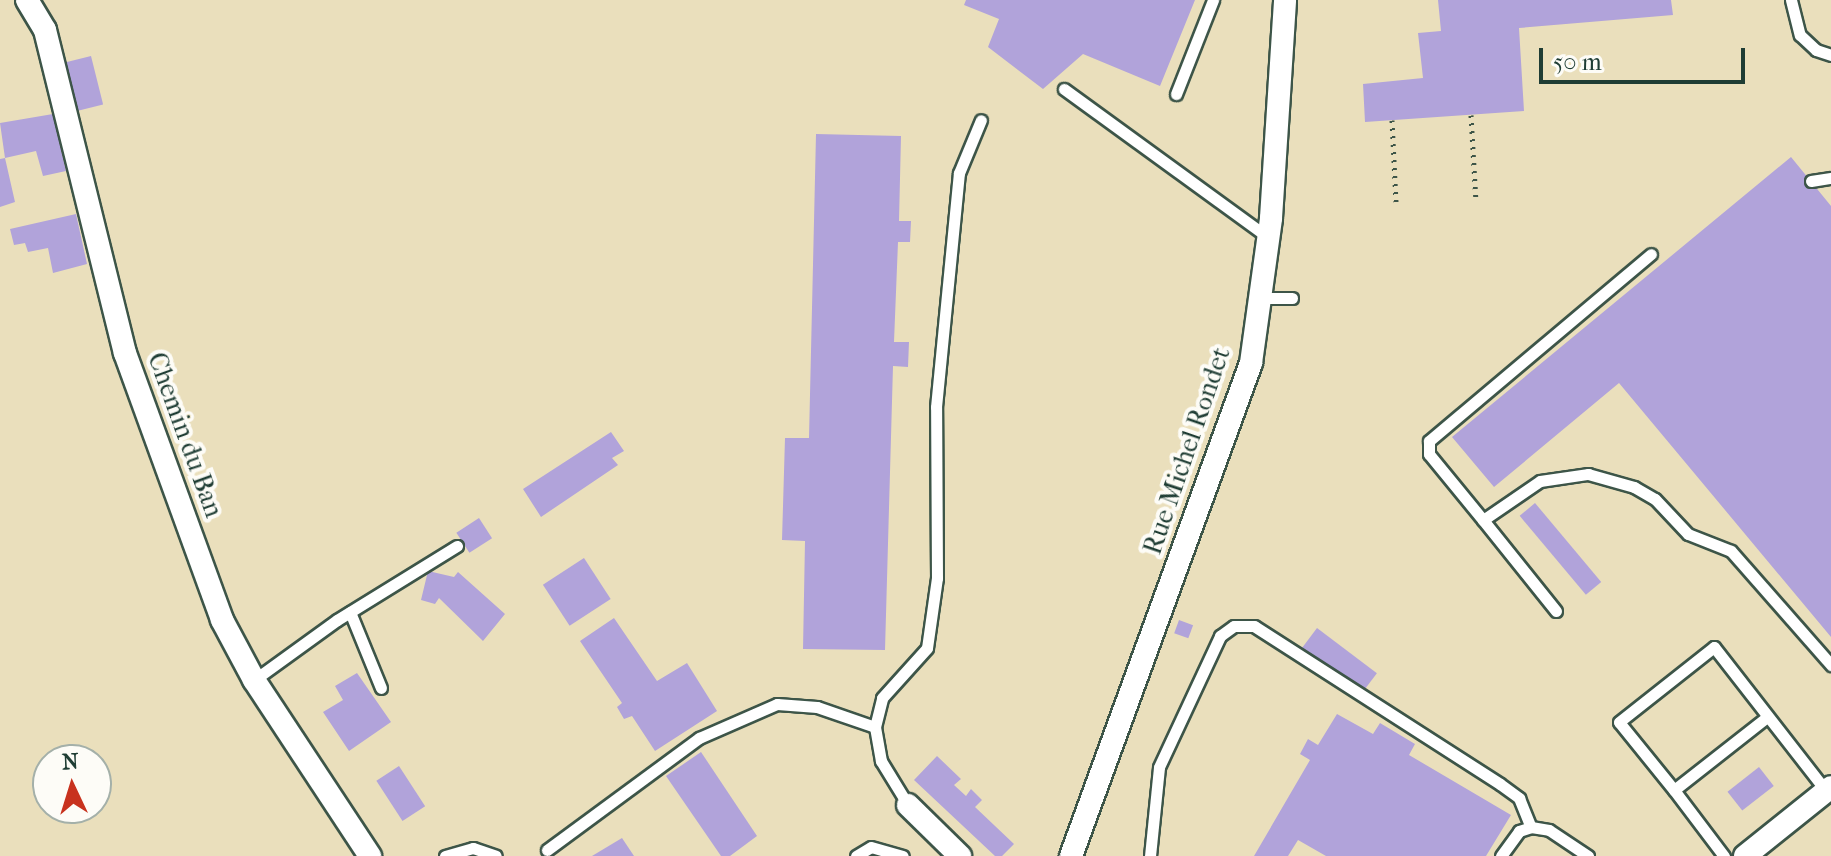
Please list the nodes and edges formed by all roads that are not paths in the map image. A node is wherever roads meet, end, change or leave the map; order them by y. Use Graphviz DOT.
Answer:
graph roads {
  1 [pos="27,0"];
  2 [pos="1213,0"];
  3 [pos="1285,0"];
  4 [pos="1791,0"];
  5 [pos="1831,55"];
  6 [pos="1064,89"];
  7 [pos="1176,94"];
  8 [pos="981,120"];
  9 [pos="1831,178"];
  10 [pos="1811,181"];
  11 [pos="1268,237"];
  12 [pos="1651,254"];
  13 [pos="1260,298"];
  14 [pos="1292,298"];
  15 [pos="1483,520"];
  16 [pos="457,546"];
  17 [pos="1556,611"];
  18 [pos="350,612"];
  19 [pos="1831,665"];
  20 [pos="254,680"];
  21 [pos="381,688"];
  22 [pos="1767,717"];
  23 [pos="875,727"];
  24 [pos="1829,789"];
  25 [pos="1674,790"];
  26 [pos="908,805"];
  27 [pos="1531,827"];
  28 [pos="545,854"];
  29 [pos="370,856"];
  30 [pos="445,856"];
  31 [pos="496,856"];
  32 [pos="856,856"];
  33 [pos="903,856"];
  34 [pos="960,856"];
  35 [pos="1071,856"];
  36 [pos="1150,856"];
  37 [pos="1501,856"];
  38 [pos="1588,856"];
  39 [pos="1724,856"];
  40 [pos="1745,856"];
  1 -- 20 [label="street, Chemin du Ban"];
  2 -- 7 [label="lane"];
  3 -- 11 [label="street, Rue Michel Rondet"];
  4 -- 5 [label="lane"];
  6 -- 11 [label="lane"];
  8 -- 23 [label="lane"];
  9 -- 10 [label="lane"];
  11 -- 13 [label="street, Rue Michel Rondet"];
  12 -- 15 [label="lane"];
  13 -- 14 [label="lane"];
  13 -- 35 [label="street, Rue Michel Rondet"];
  15 -- 17 [label="lane"];
  15 -- 19 [label="lane"];
  16 -- 18 [label="lane"];
  18 -- 20 [label="lane"];
  18 -- 21 [label="lane"];
  20 -- 29 [label="street, Chemin du Ban"];
  22 -- 24 [label="lane"];
  22 -- 25 [label="lane"];
  22 -- 25 [label="lane"];
  23 -- 26 [label="lane"];
  23 -- 28 [label="lane"];
  24 -- 40 [label="street"];
  25 -- 39 [label="lane"];
  26 -- 34 [label="street"];
  27 -- 36 [label="lane"];
  27 -- 37 [label="lane"];
  27 -- 38 [label="lane"];
  30 -- 31 [label="lane"];
  32 -- 33 [label="lane"];
}
